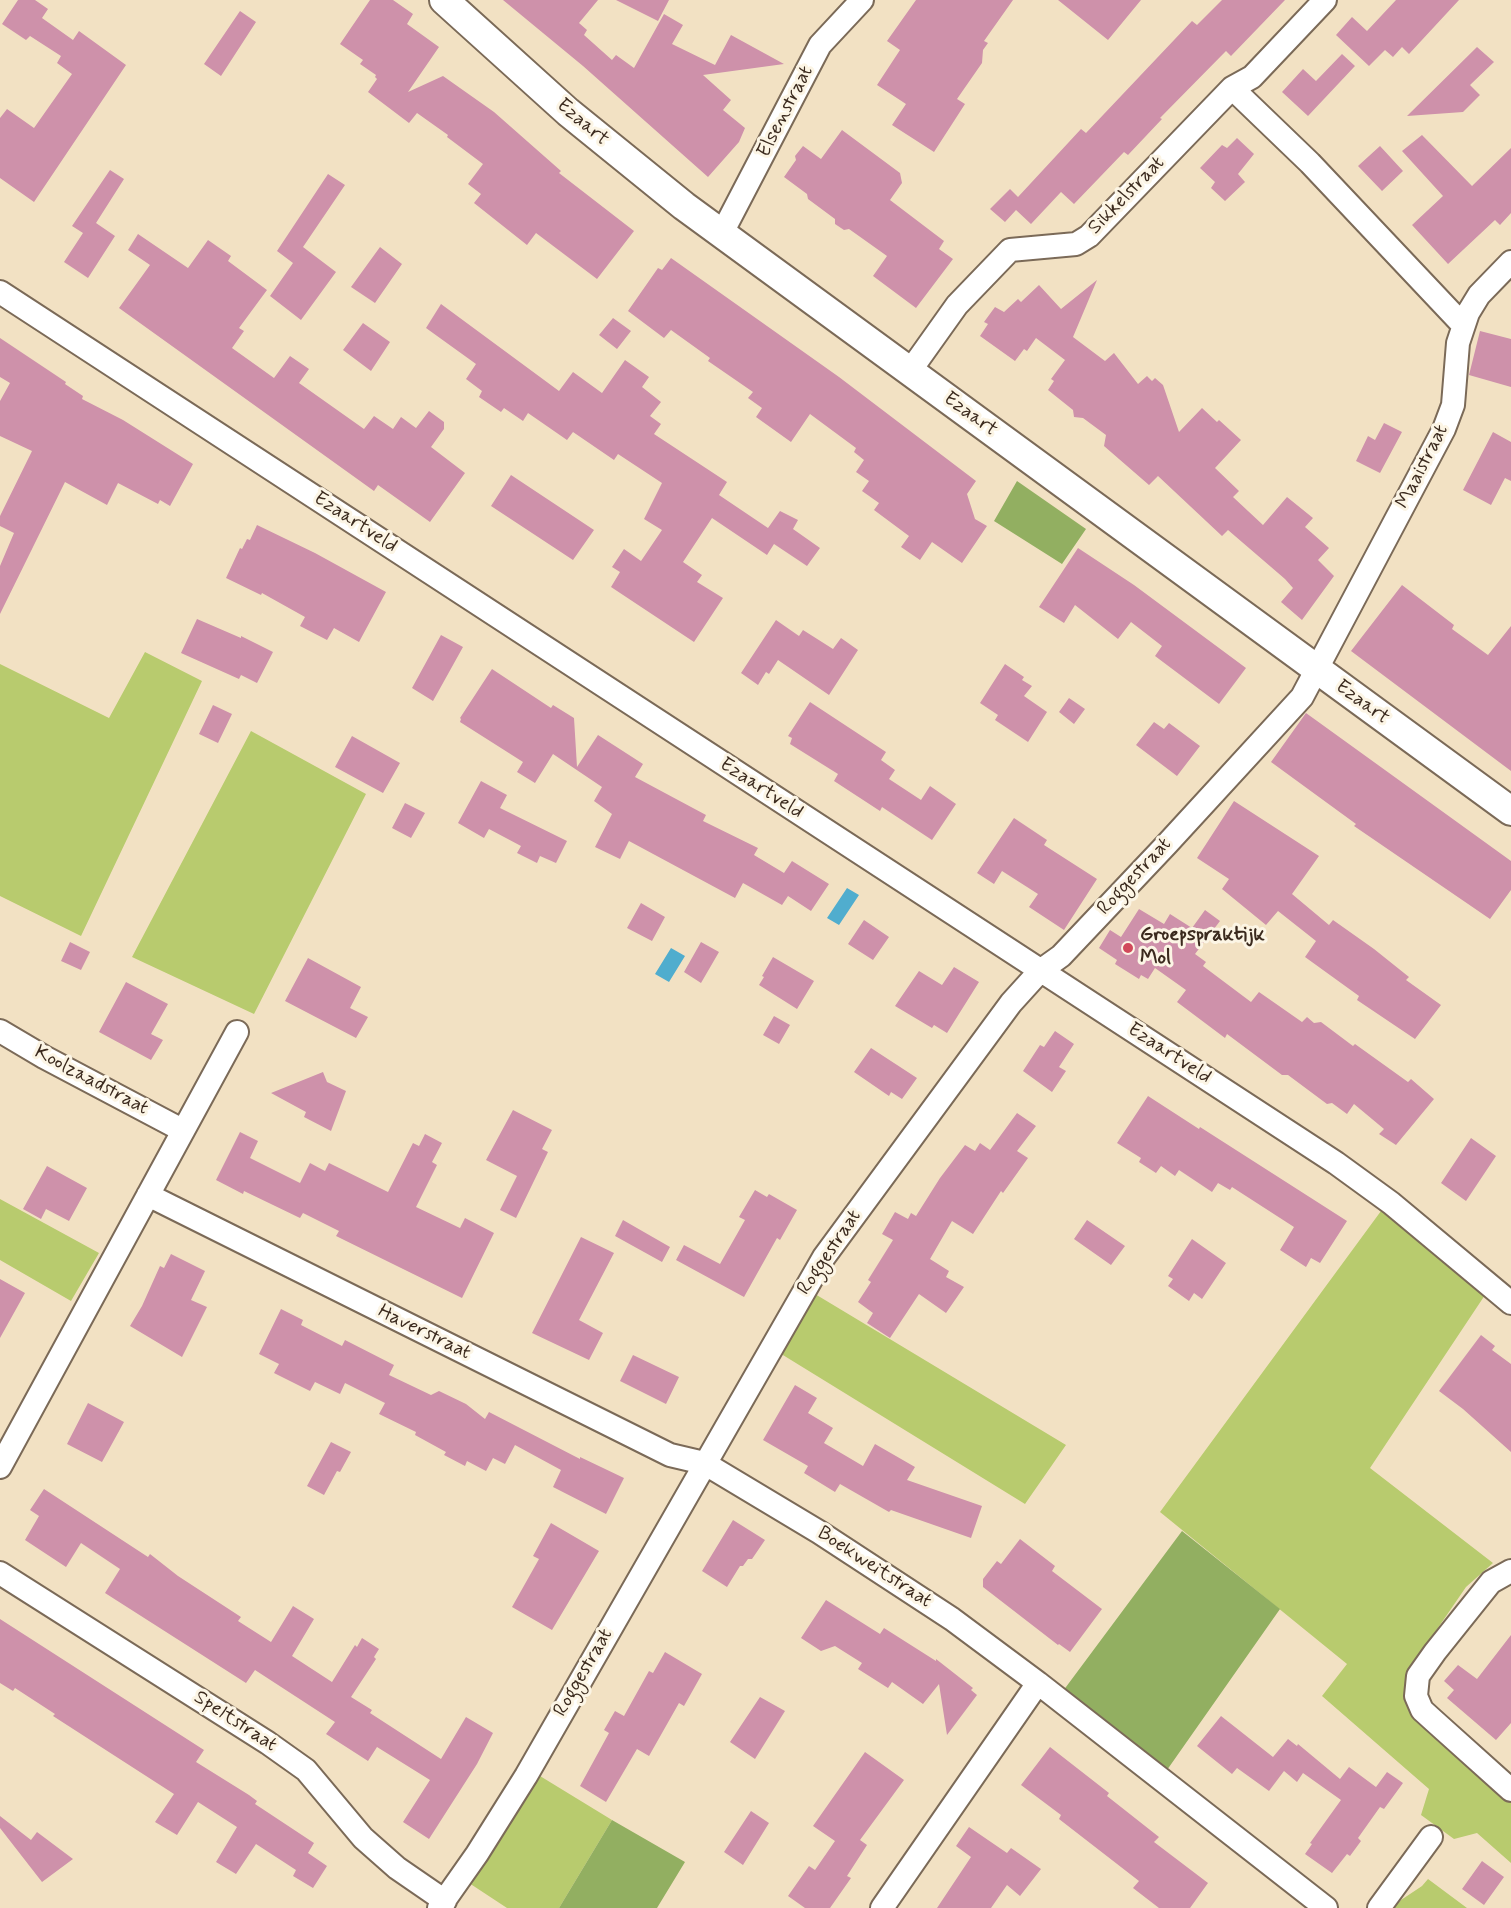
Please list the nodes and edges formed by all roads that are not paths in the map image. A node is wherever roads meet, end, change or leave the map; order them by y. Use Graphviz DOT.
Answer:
graph roads {
  1 [pos="444,0"];
  2 [pos="862,0"];
  3 [pos="1325,0"];
  4 [pos="1232,88"];
  5 [pos="722,233"];
  6 [pos="1511,262"];
  7 [pos="0,292"];
  8 [pos="1463,325"];
  9 [pos="910,371"];
  10 [pos="1317,670"];
  11 [pos="1511,811"];
  12 [pos="1040,971"];
  13 [pos="0,1031"];
  14 [pos="237,1032"];
  15 [pos="182,1130"];
  16 [pos="148,1195"];
  17 [pos="1511,1303"];
  18 [pos="704,1462"];
  19 [pos="0,1467"];
  20 [pos="1511,1571"];
  21 [pos="0,1573"];
  22 [pos="1038,1683"];
  23 [pos="1511,1790"];
  24 [pos="1431,1837"];
  25 [pos="442,1904"];
  26 [pos="882,1908"];
  27 [pos="1326,1908"];
  28 [pos="1379,1908"];
  1 -- 5 [label="main road, Ezaart"];
  2 -- 5 [label="street, Elsenstraat"];
  3 -- 4 [label="street, Sikkelstraat"];
  4 -- 8 [label="street"];
  4 -- 9 [label="street, Sikkelstraat"];
  5 -- 9 [label="main road, Ezaart"];
  6 -- 8 [label="street, Maaistraat"];
  7 -- 12 [label="street, Ezaartveld"];
  8 -- 10 [label="street, Maaistraat"];
  9 -- 10 [label="main road, Ezaart"];
  10 -- 11 [label="main road, Ezaart"];
  10 -- 12 [label="street, Roggestraat"];
  12 -- 17 [label="street, Ezaartveld"];
  12 -- 18 [label="street, Roggestraat"];
  13 -- 15 [label="street, Koolzaadstraat"];
  14 -- 15 [label="street"];
  15 -- 16 [label="street"];
  16 -- 18 [label="street, Haverstraat"];
  16 -- 19 [label="street"];
  18 -- 22 [label="street, Boekweitstraat"];
  18 -- 25 [label="street, Roggestraat"];
  20 -- 23 [label="street"];
  21 -- 25 [label="street, Speltstraat"];
  22 -- 26 [label="street"];
  22 -- 27 [label="street, Boekweitstraat"];
  24 -- 28 [label="street"];
}
